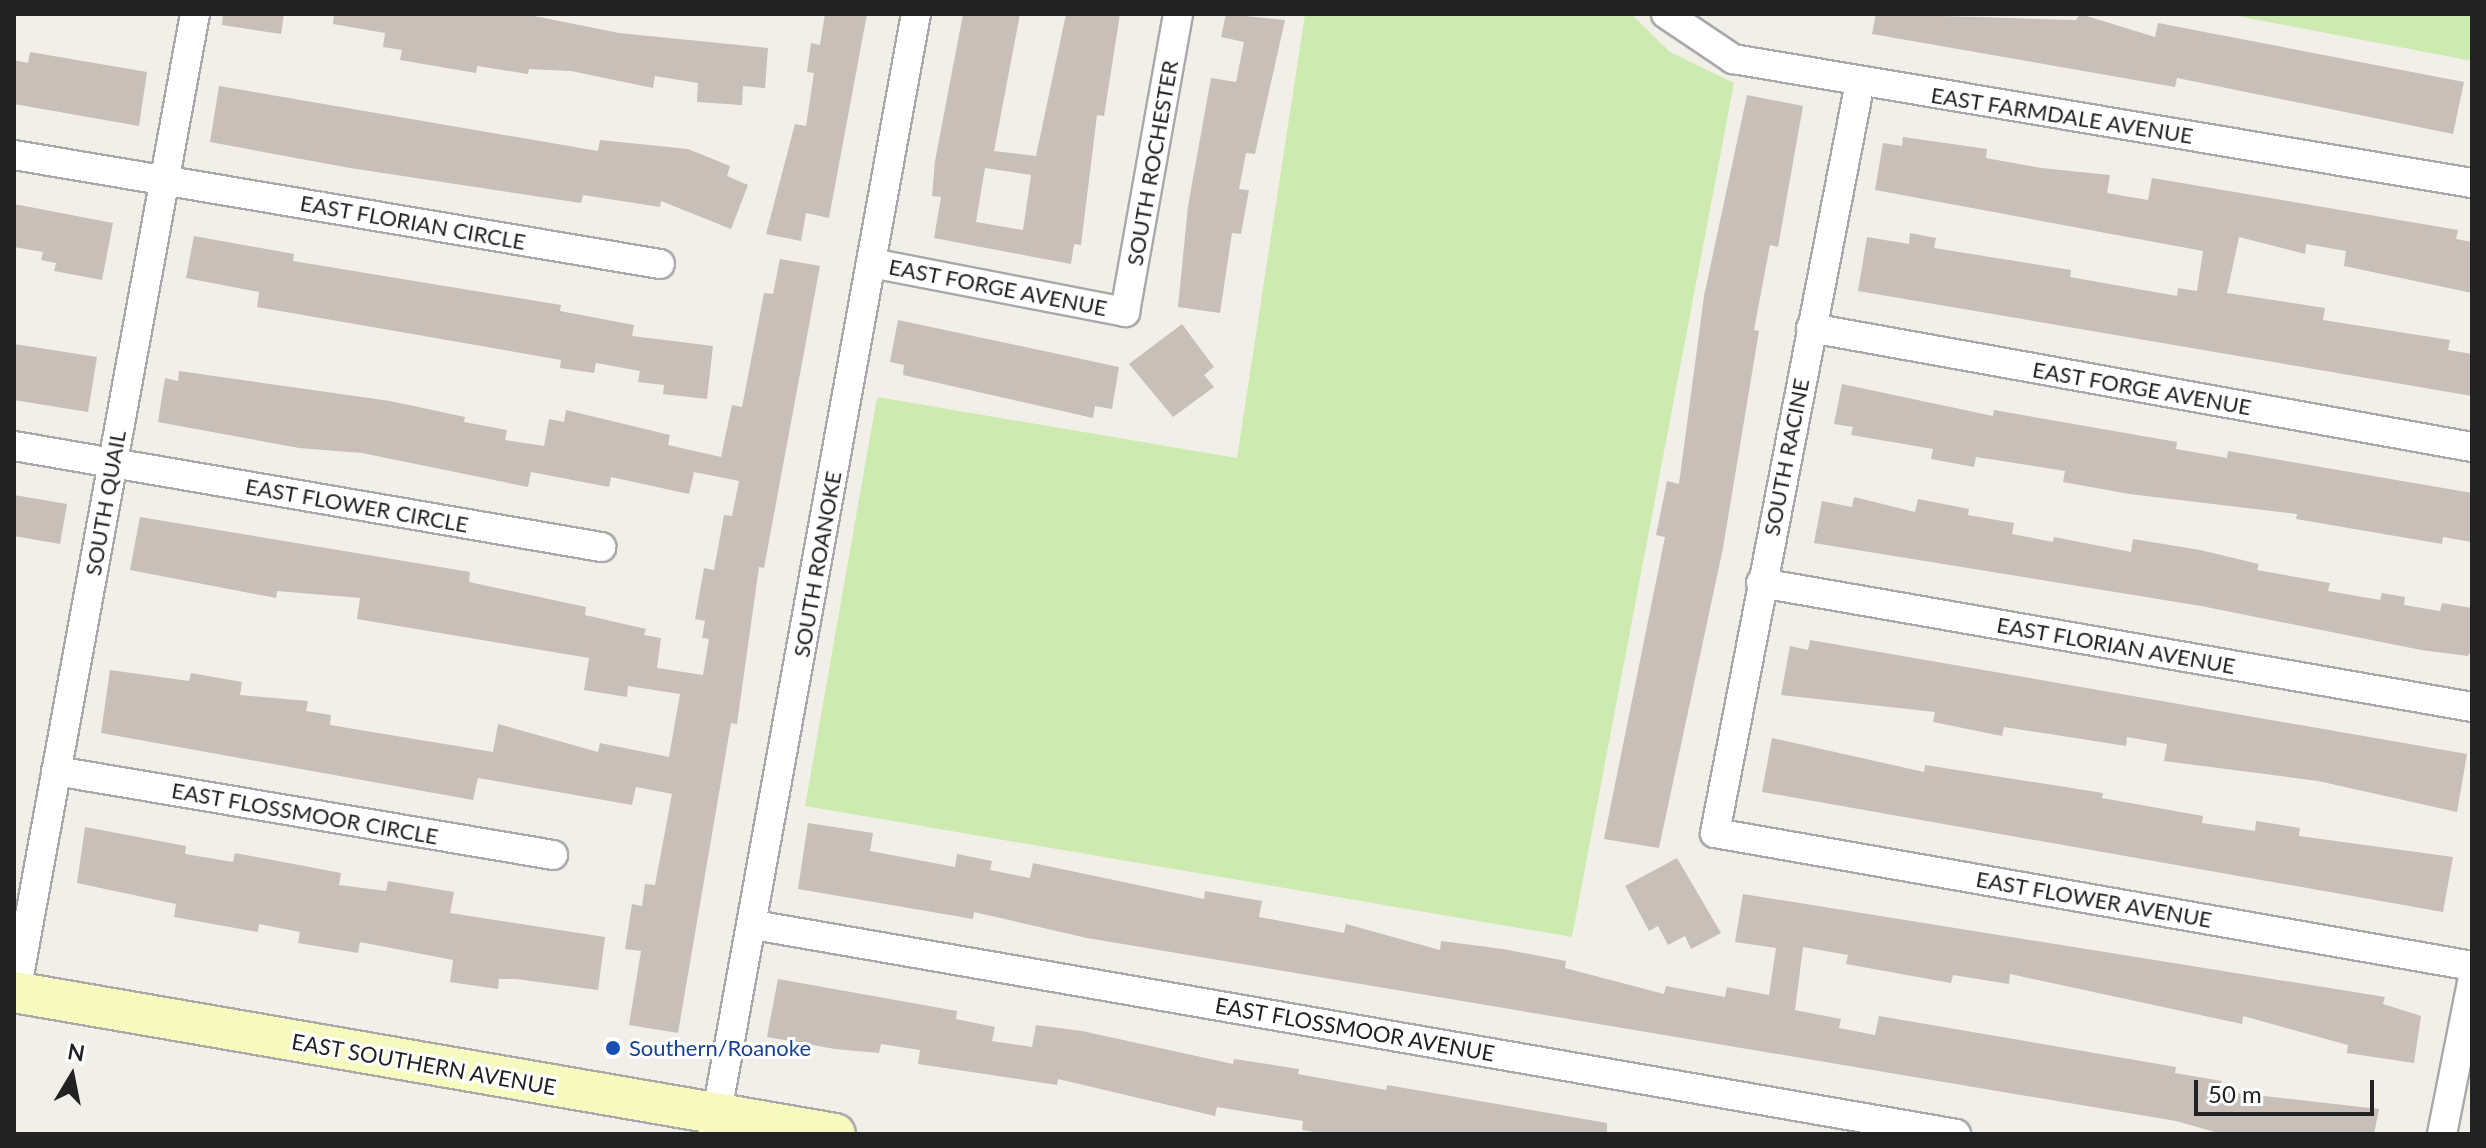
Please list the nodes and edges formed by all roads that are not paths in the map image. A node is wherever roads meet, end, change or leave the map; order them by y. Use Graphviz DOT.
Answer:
graph roads {
  1 [pos="195,14"];
  2 [pos="916,14"];
  3 [pos="1178,14"];
  4 [pos="1666,14"];
  5 [pos="1860,82"];
  6 [pos="14,155"];
  7 [pos="166,181"];
  8 [pos="2472,183"];
  9 [pos="871,263"];
  10 [pos="660,264"];
  11 [pos="1125,312"];
  12 [pos="1811,328"];
  13 [pos="14,446"];
  14 [pos="2472,447"];
  15 [pos="112,463"];
  16 [pos="601,547"];
  17 [pos="1761,583"];
  18 [pos="2472,707"];
  19 [pos="56,771"];
  20 [pos="1715,833"];
  21 [pos="553,855"];
  22 [pos="754,925"];
  23 [pos="2472,966"];
  24 [pos="2472,983"];
  25 [pos="15,992"];
  26 [pos="715,1124"];
  27 [pos="835,1134"];
  28 [pos="1956,1134"];
  29 [pos="2442,1134"];
  1 -- 7 [label="street, SOUTH QUAIL"];
  2 -- 9 [label="street, SOUTH ROANOKE"];
  3 -- 11 [label="street, SOUTH ROCHESTER"];
  4 -- 5 [label="street, EAST FARMDALE AVENUE"];
  5 -- 8 [label="street, EAST FARMDALE AVENUE"];
  5 -- 12 [label="street, SOUTH RACINE"];
  6 -- 7 [label="street"];
  7 -- 10 [label="street, EAST FLORIAN CIRCLE"];
  7 -- 15 [label="street, SOUTH QUAIL"];
  9 -- 11 [label="street, EAST FORGE AVENUE"];
  9 -- 22 [label="street, SOUTH ROANOKE"];
  12 -- 14 [label="street, EAST FORGE AVENUE"];
  12 -- 17 [label="street, SOUTH RACINE"];
  13 -- 15 [label="street"];
  15 -- 16 [label="street, EAST FLOWER CIRCLE"];
  15 -- 19 [label="street, SOUTH QUAIL"];
  17 -- 18 [label="street, EAST FLORIAN AVENUE"];
  17 -- 20 [label="street, SOUTH RACINE"];
  19 -- 21 [label="street, EAST FLOSSMOOR CIRCLE"];
  19 -- 25 [label="street, SOUTH QUAIL"];
  20 -- 23 [label="street, EAST FLOWER AVENUE"];
  22 -- 26 [label="street, SOUTH ROANOKE"];
  22 -- 28 [label="street, EAST FLOSSMOOR AVENUE"];
  24 -- 29 [label="street"];
  25 -- 26 [label="main road, EAST SOUTHERN AVENUE"];
  26 -- 27 [label="main road, EAST SOUTHERN AVENUE"];
}
